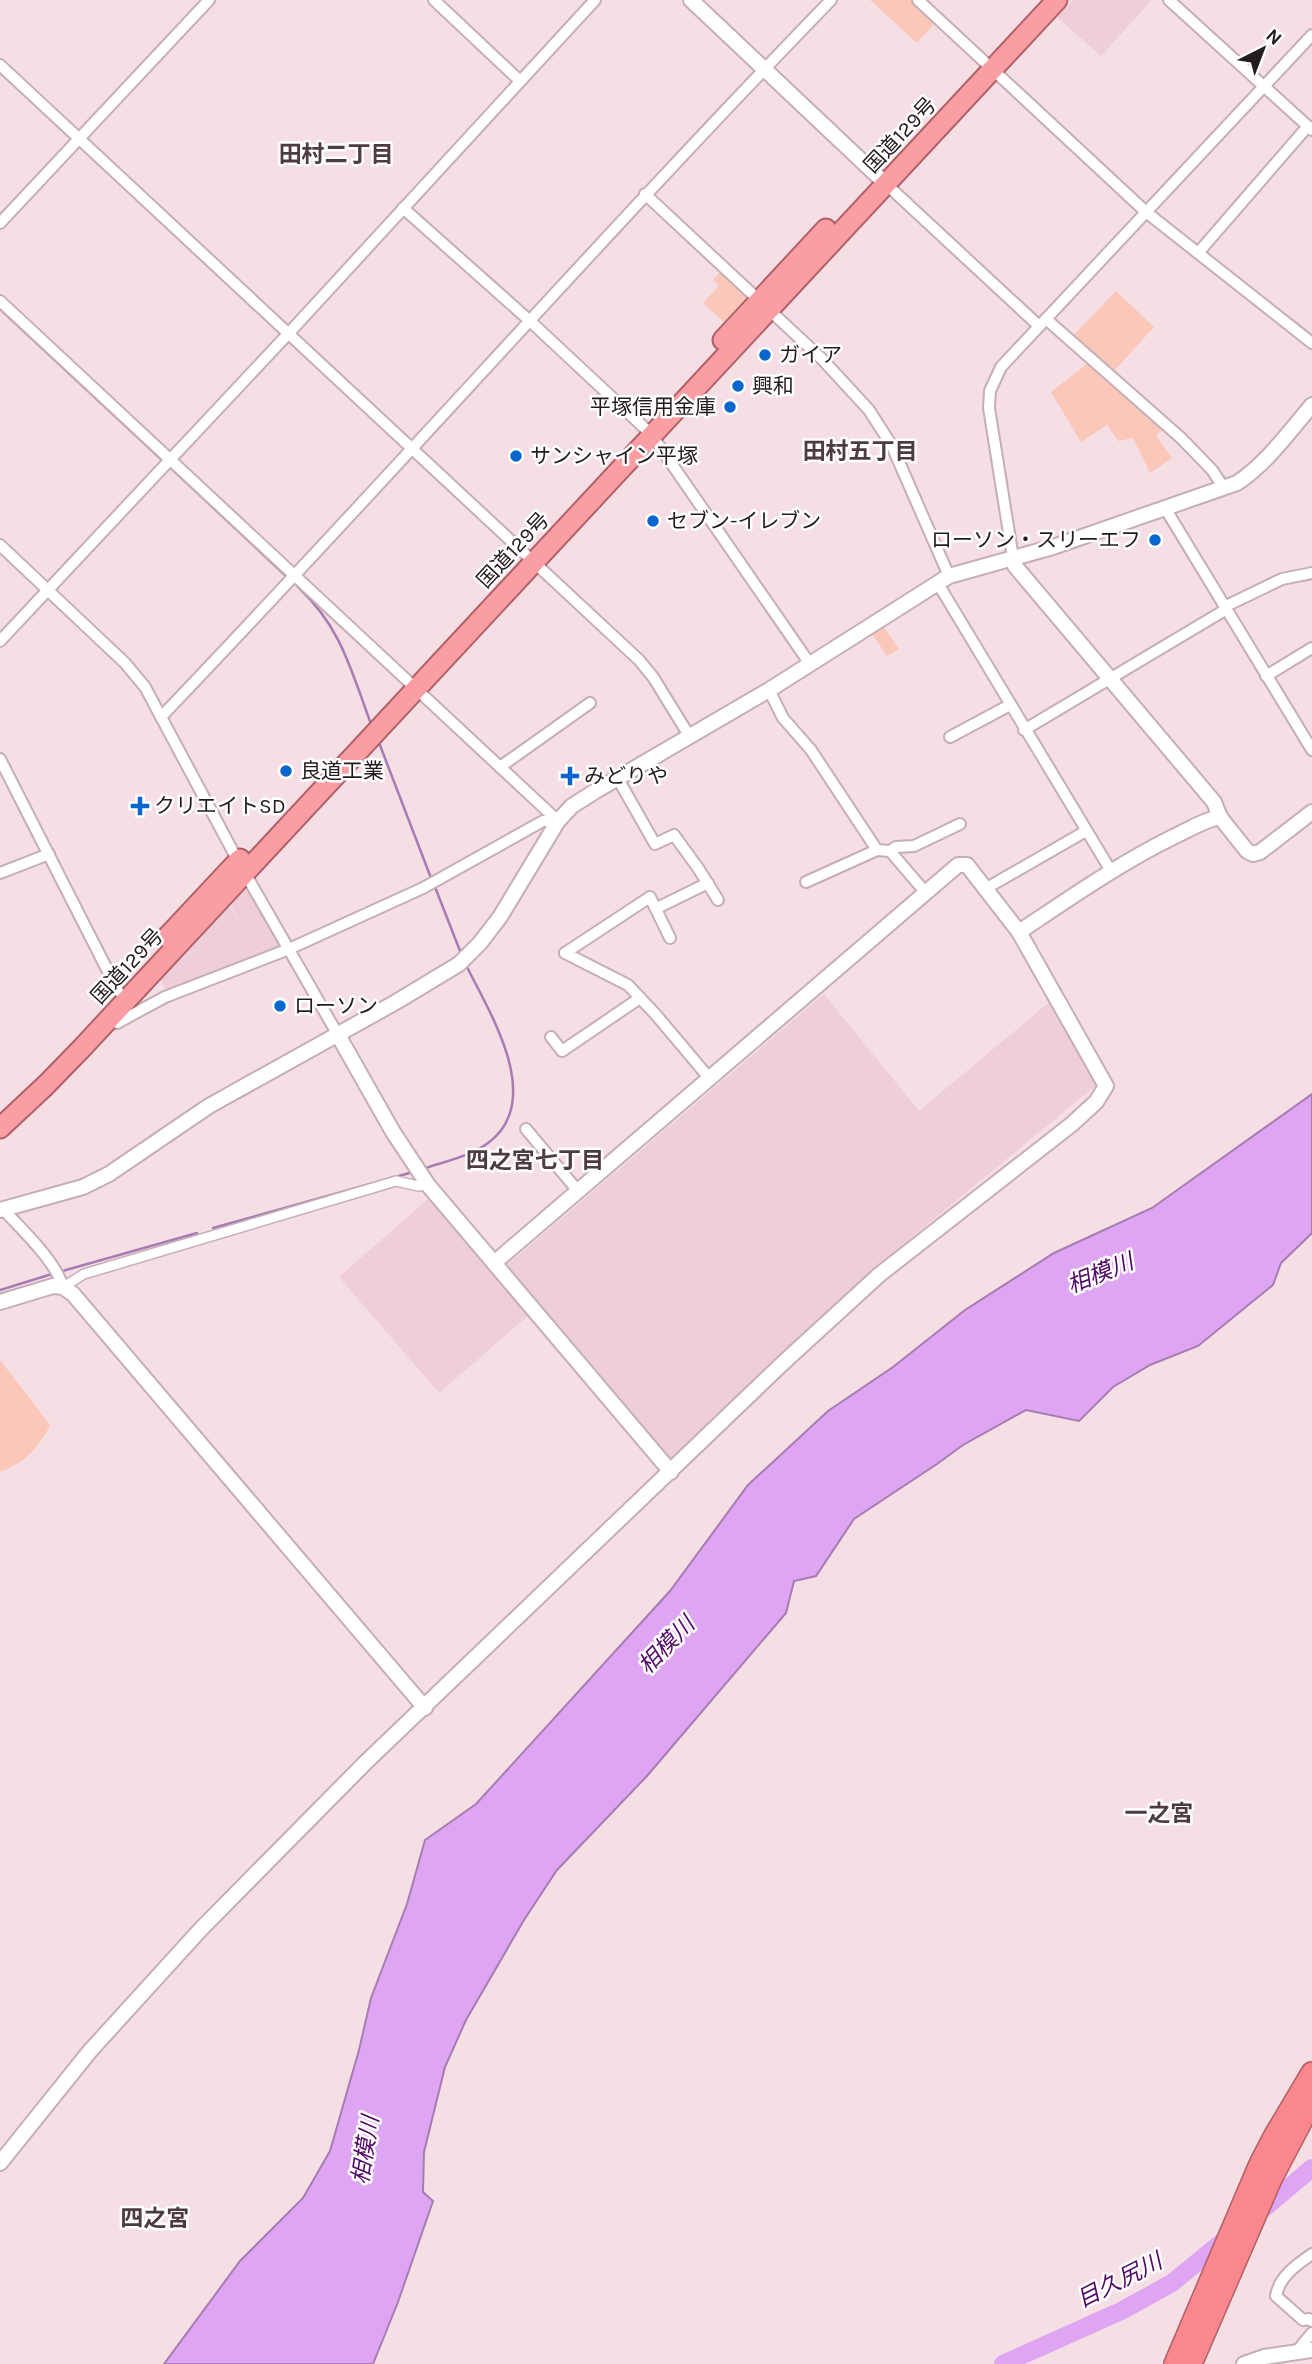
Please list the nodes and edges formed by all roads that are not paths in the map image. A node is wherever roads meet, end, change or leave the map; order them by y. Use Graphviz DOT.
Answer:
graph roads {
  1 [pos="209,0"];
  2 [pos="434,0"];
  3 [pos="595,0"];
  4 [pos="691,0"];
  5 [pos="831,0"];
  6 [pos="918,0"];
  7 [pos="1039,0"];
  8 [pos="1056,0"];
  9 [pos="1169,0"];
  10 [pos="1312,35"];
  11 [pos="0,65"];
  12 [pos="987,65"];
  13 [pos="764,69"];
  14 [pos="520,81"];
  15 [pos="1263,88"];
  16 [pos="1310,128"];
  17 [pos="79,140"];
  18 [pos="881,179"];
  19 [pos="645,194"];
  20 [pos="403,208"];
  21 [pos="1146,212"];
  22 [pos="0,223"];
  23 [pos="1198,253"];
  24 [pos="0,301"];
  25 [pos="764,306"];
  26 [pos="530,321"];
  27 [pos="1042,322"];
  28 [pos="288,334"];
  29 [pos="1312,343"];
  30 [pos="1312,405"];
  31 [pos="647,430"];
  32 [pos="412,450"];
  33 [pos="169,460"];
  34 [pos="1224,488"];
  35 [pos="1165,508"];
  36 [pos="0,545"];
  37 [pos="528,558"];
  38 [pos="1013,558"];
  39 [pos="1312,573"];
  40 [pos="296,576"];
  41 [pos="943,579"];
  42 [pos="48,589"];
  43 [pos="1224,608"];
  44 [pos="0,641"];
  45 [pos="1312,648"];
  46 [pos="810,664"];
  47 [pos="1266,676"];
  48 [pos="1111,680"];
  49 [pos="412,684"];
  50 [pos="769,690"];
  51 [pos="590,703"];
  52 [pos="1010,705"];
  53 [pos="161,718"];
  54 [pos="1024,730"];
  55 [pos="690,737"];
  56 [pos="950,737"];
  57 [pos="1312,750"];
  58 [pos="0,759"];
  59 [pos="500,767"];
  60 [pos="618,779"];
  61 [pos="1312,812"];
  62 [pos="1220,817"];
  63 [pos="558,821"];
  64 [pos="960,824"];
  65 [pos="1086,831"];
  66 [pos="877,850"];
  67 [pos="890,851"];
  68 [pos="49,854"];
  69 [pos="241,867"];
  70 [pos="1111,871"];
  71 [pos="0,873"];
  72 [pos="806,882"];
  73 [pos="708,883"];
  74 [pos="985,889"];
  75 [pos="926,893"];
  76 [pos="718,900"];
  77 [pos="657,908"];
  78 [pos="1019,932"];
  79 [pos="670,937"];
  80 [pos="289,949"];
  81 [pos="151,973"];
  82 [pos="126,991"];
  83 [pos="165,997"];
  84 [pos="640,998"];
  85 [pos="146,1007"];
  86 [pos="111,1017"];
  87 [pos="338,1035"];
  88 [pos="551,1037"];
  89 [pos="710,1079"];
  90 [pos="0,1112"];
  91 [pos="0,1128"];
  92 [pos="526,1129"];
  93 [pos="425,1181"];
  94 [pos="578,1191"];
  95 [pos="2,1209"];
  96 [pos="494,1263"];
  97 [pos="61,1282"];
  98 [pos="0,1302"];
  99 [pos="671,1472"];
  100 [pos="425,1708"];
  101 [pos="1312,2073"];
  102 [pos="1312,2101"];
  103 [pos="0,2163"];
  104 [pos="1311,2256"];
  105 [pos="1312,2321"];
  106 [pos="1312,2333"];
  107 [pos="1305,2350"];
  108 [pos="1175,2364"];
  109 [pos="1191,2364"];
  110 [pos="1244,2364"];
  1 -- 17 [label="street"];
  2 -- 14 [label="street"];
  3 -- 14 [label="street"];
  4 -- 13 [label="street"];
  5 -- 13 [label="street"];
  6 -- 12 [label="street"];
  7 -- 12 [label="highway, 国道129号"];
  8 -- 12 [label="highway, 国道129号"];
  9 -- 15 [label="street"];
  10 -- 15 [label="street"];
  11 -- 17 [label="street"];
  12 -- 18 [label="highway, 国道129号"];
  12 -- 21 [label="street"];
  13 -- 18 [label="street"];
  13 -- 19 [label="street"];
  14 -- 20 [label="street"];
  15 -- 16 [label="street"];
  15 -- 21 [label="street"];
  16 -- 23 [label="street"];
  17 -- 22 [label="street"];
  17 -- 28 [label="street"];
  18 -- 25 [label="highway, 国道129号"];
  18 -- 27 [label="street"];
  19 -- 25 [label="street"];
  19 -- 26 [label="street"];
  20 -- 26 [label="street"];
  20 -- 28 [label="street"];
  21 -- 23 [label="street"];
  21 -- 27 [label="street"];
  23 -- 29 [label="street"];
  24 -- 33 [label="street"];
  25 -- 31 [label="highway, 国道129号"];
  25 -- 41 [label="street"];
  26 -- 31 [label="street"];
  26 -- 32 [label="street"];
  27 -- 34 [label="street"];
  27 -- 38 [label="street"];
  28 -- 32 [label="street"];
  28 -- 33 [label="street"];
  30 -- 34 [label="street"];
  31 -- 37 [label="highway, 国道129号"];
  31 -- 46 [label="street"];
  32 -- 37 [label="street"];
  32 -- 40 [label="street"];
  33 -- 40 [label="street"];
  33 -- 42 [label="street"];
  34 -- 35 [label="street"];
  35 -- 38 [label="street"];
  35 -- 43 [label="street"];
  36 -- 42 [label="street"];
  37 -- 49 [label="highway, 国道129号"];
  37 -- 55 [label="street"];
  38 -- 41 [label="street"];
  38 -- 48 [label="street"];
  39 -- 43 [label="street"];
  40 -- 49 [label="street"];
  40 -- 53 [label="street"];
  41 -- 46 [label="street"];
  41 -- 52 [label="street"];
  42 -- 44 [label="street"];
  42 -- 53 [label="street"];
  43 -- 47 [label="street"];
  43 -- 48 [label="street"];
  45 -- 47 [label="street"];
  46 -- 50 [label="street"];
  47 -- 57 [label="street"];
  48 -- 54 [label="street"];
  48 -- 62 [label="street"];
  49 -- 59 [label="street"];
  49 -- 69 [label="highway, 国道129号"];
  50 -- 55 [label="street"];
  50 -- 66 [label="street"];
  51 -- 59 [label="street"];
  52 -- 54 [label="street"];
  52 -- 56 [label="street"];
  53 -- 69 [label="street"];
  54 -- 65 [label="street"];
  55 -- 60 [label="street"];
  58 -- 68 [label="street"];
  59 -- 63 [label="street"];
  60 -- 63 [label="street"];
  60 -- 73 [label="street"];
  61 -- 62 [label="street"];
  62 -- 70 [label="street"];
  63 -- 80 [label="street"];
  63 -- 87 [label="street"];
  64 -- 67 [label="street"];
  65 -- 70 [label="street"];
  65 -- 74 [label="street"];
  66 -- 67 [label="street"];
  66 -- 72 [label="street"];
  67 -- 75 [label="street"];
  68 -- 71 [label="street"];
  68 -- 82 [label="street"];
  69 -- 80 [label="street"];
  69 -- 81 [label="highway, 国道129号"];
  69 -- 82 [label="highway, 国道129号"];
  70 -- 78 [label="street"];
  73 -- 76 [label="street"];
  73 -- 77 [label="street"];
  74 -- 75 [label="street"];
  74 -- 78 [label="street"];
  75 -- 89 [label="street"];
  77 -- 79 [label="street"];
  77 -- 84 [label="street"];
  78 -- 99 [label="street"];
  80 -- 83 [label="street"];
  80 -- 87 [label="street"];
  81 -- 82 [label="highway, 国道129号"];
  81 -- 83 [label="street"];
  82 -- 85 [label="street"];
  82 -- 86 [label="highway, 国道129号"];
  82 -- 90 [label="highway, 国道129号"];
  83 -- 85 [label="street"];
  84 -- 88 [label="street"];
  84 -- 89 [label="street"];
  85 -- 86 [label="street"];
  86 -- 91 [label="highway, 国道129号"];
  87 -- 93 [label="street"];
  87 -- 95 [label="street"];
  89 -- 94 [label="street"];
  92 -- 94 [label="street"];
  93 -- 96 [label="street"];
  93 -- 97 [label="street"];
  94 -- 96 [label="street"];
  95 -- 97 [label="street"];
  96 -- 99 [label="street"];
  97 -- 98 [label="street"];
  97 -- 100 [label="street"];
  99 -- 100 [label="street"];
  100 -- 103 [label="street"];
  101 -- 108 [label="highway"];
  102 -- 109 [label="highway"];
  104 -- 105 [label="street"];
  106 -- 107 [label="street"];
  107 -- 110 [label="street"];
}
